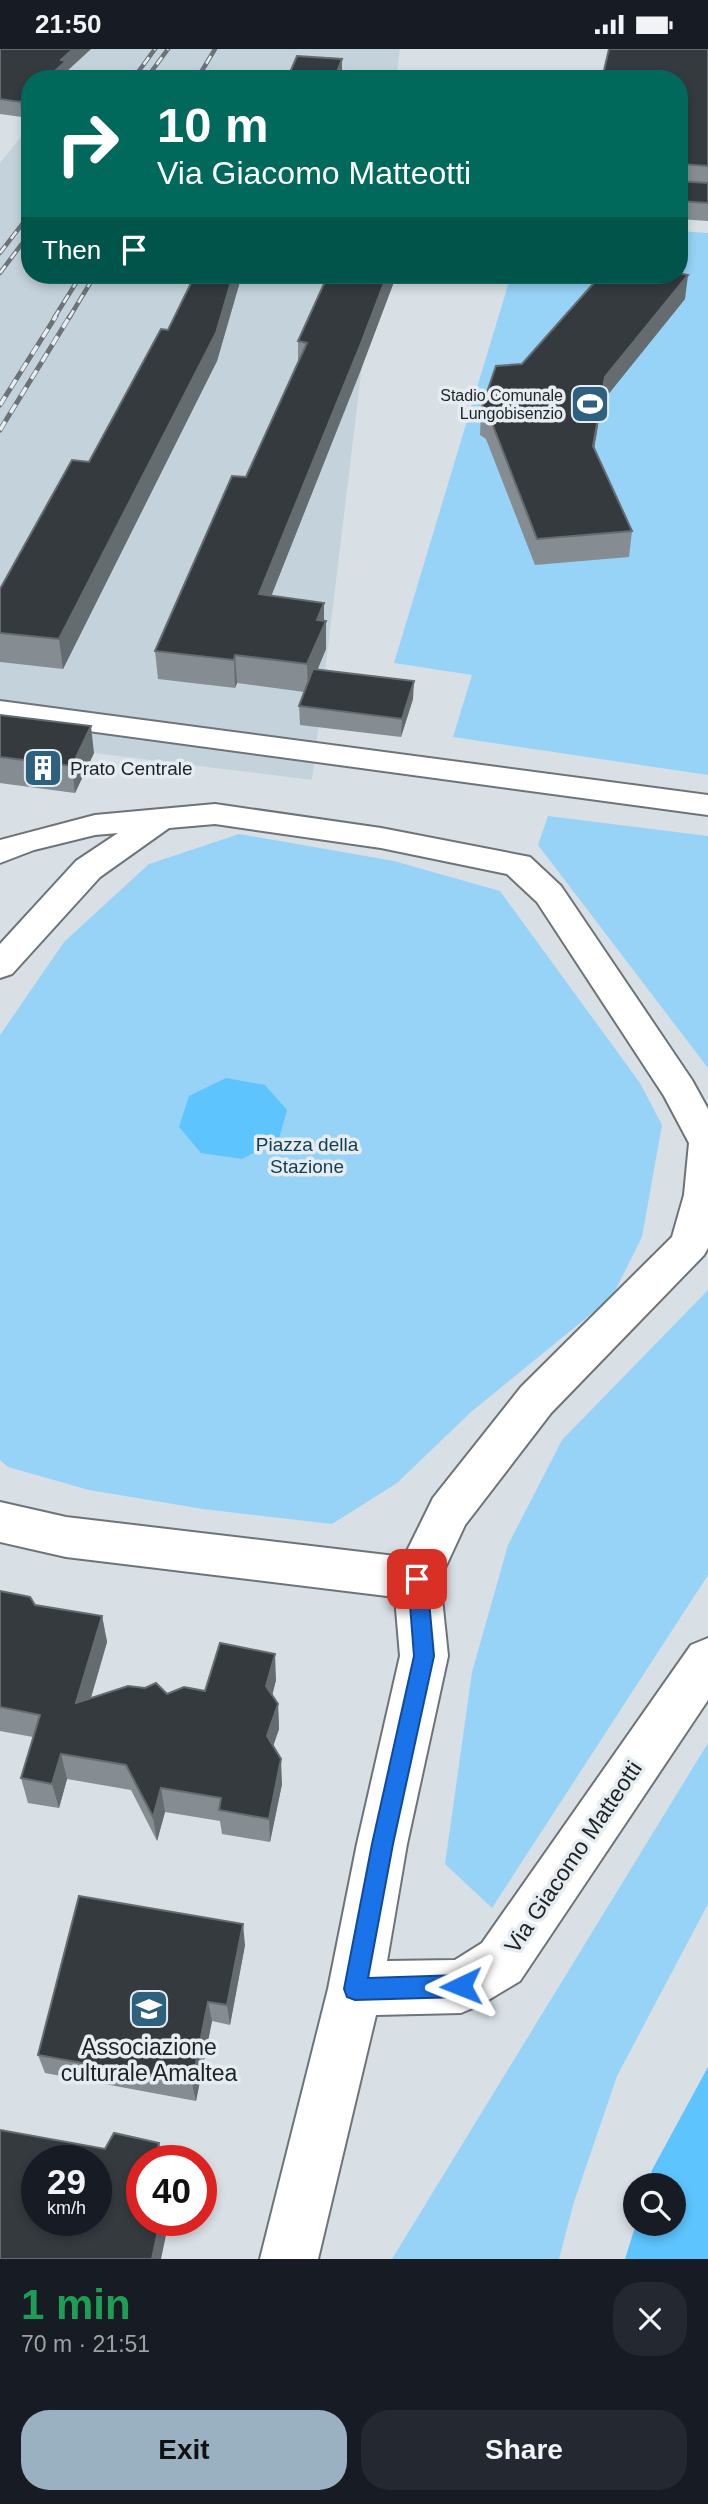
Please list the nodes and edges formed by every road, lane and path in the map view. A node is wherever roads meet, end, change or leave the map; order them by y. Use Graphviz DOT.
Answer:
graph roads {
  1 [pos="0,710"];
  2 [pos="708,805"];
  3 [pos="160,820"];
  4 [pos="0,852"];
  5 [pos="0,966"];
  6 [pos="708,1143"];
  7 [pos="699,1244"];
  8 [pos="0,1522"];
  9 [pos="417,1579"];
  10 [pos="708,1660"];
  11 [pos="355,1989"];
  12 [pos="289,2259"];
  1 -- 2 [label="street"];
  3 -- 4 [label="street"];
  3 -- 5 [label="street"];
  3 -- 6 [label="street"];
  6 -- 7 [label="street"];
  7 -- 9 [label="street"];
  8 -- 9 [label="street"];
  9 -- 11 [label="street"];
  10 -- 11 [label="street, Via Giacomo Matteotti"];
  11 -- 12 [label="street"];
}
